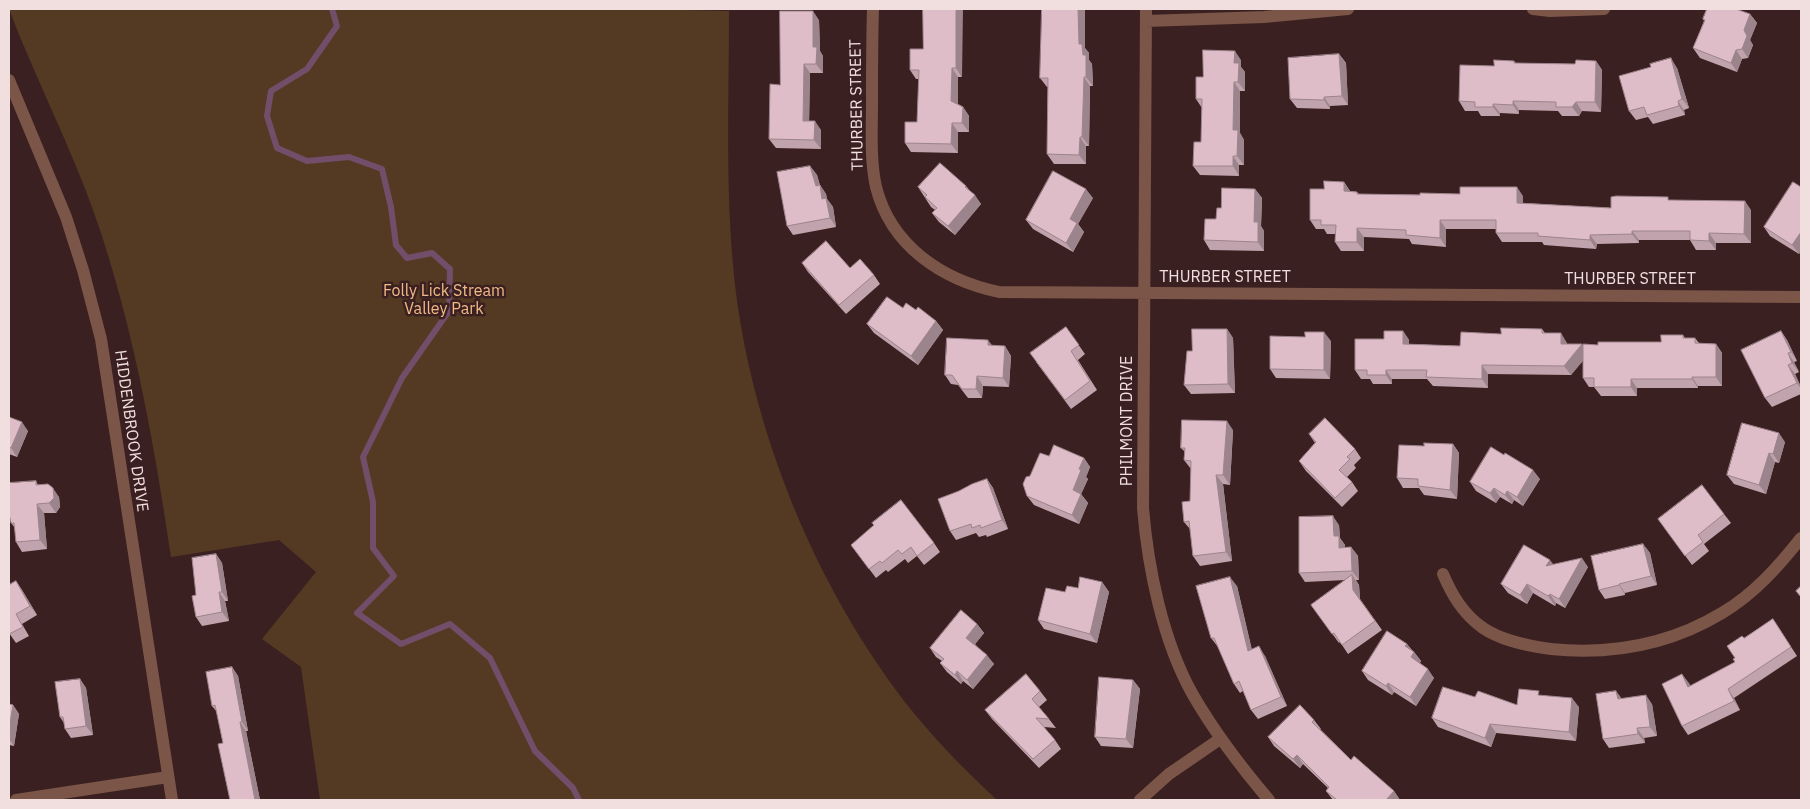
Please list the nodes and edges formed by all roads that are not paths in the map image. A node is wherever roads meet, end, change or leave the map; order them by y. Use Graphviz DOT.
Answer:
graph roads {
  1 [pos="873,9"];
  2 [pos="1348,9"];
  3 [pos="1533,9"];
  4 [pos="1604,9"];
  5 [pos="1146,15"];
  6 [pos="9,80"];
  7 [pos="1144,293"];
  8 [pos="1801,297"];
  9 [pos="1801,538"];
  10 [pos="1443,574"];
  11 [pos="1220,739"];
  12 [pos="168,777"];
  13 [pos="16,800"];
  14 [pos="172,800"];
  15 [pos="1140,800"];
  16 [pos="1269,800"];
  1 -- 7 [label="street, THURBER STREET"];
  2 -- 5 [label="street"];
  3 -- 4 [label="street"];
  5 -- 7 [label="street, PHILMONT DRIVE"];
  6 -- 12 [label="street, HIDDENBROOK DRIVE"];
  7 -- 8 [label="street, THURBER STREET"];
  7 -- 11 [label="street, PHILMONT DRIVE"];
  9 -- 10 [label="street"];
  11 -- 15 [label="street"];
  11 -- 16 [label="street, PHILMONT DRIVE"];
  12 -- 13 [label="street"];
  12 -- 14 [label="street, HIDDENBROOK DRIVE"];
}
